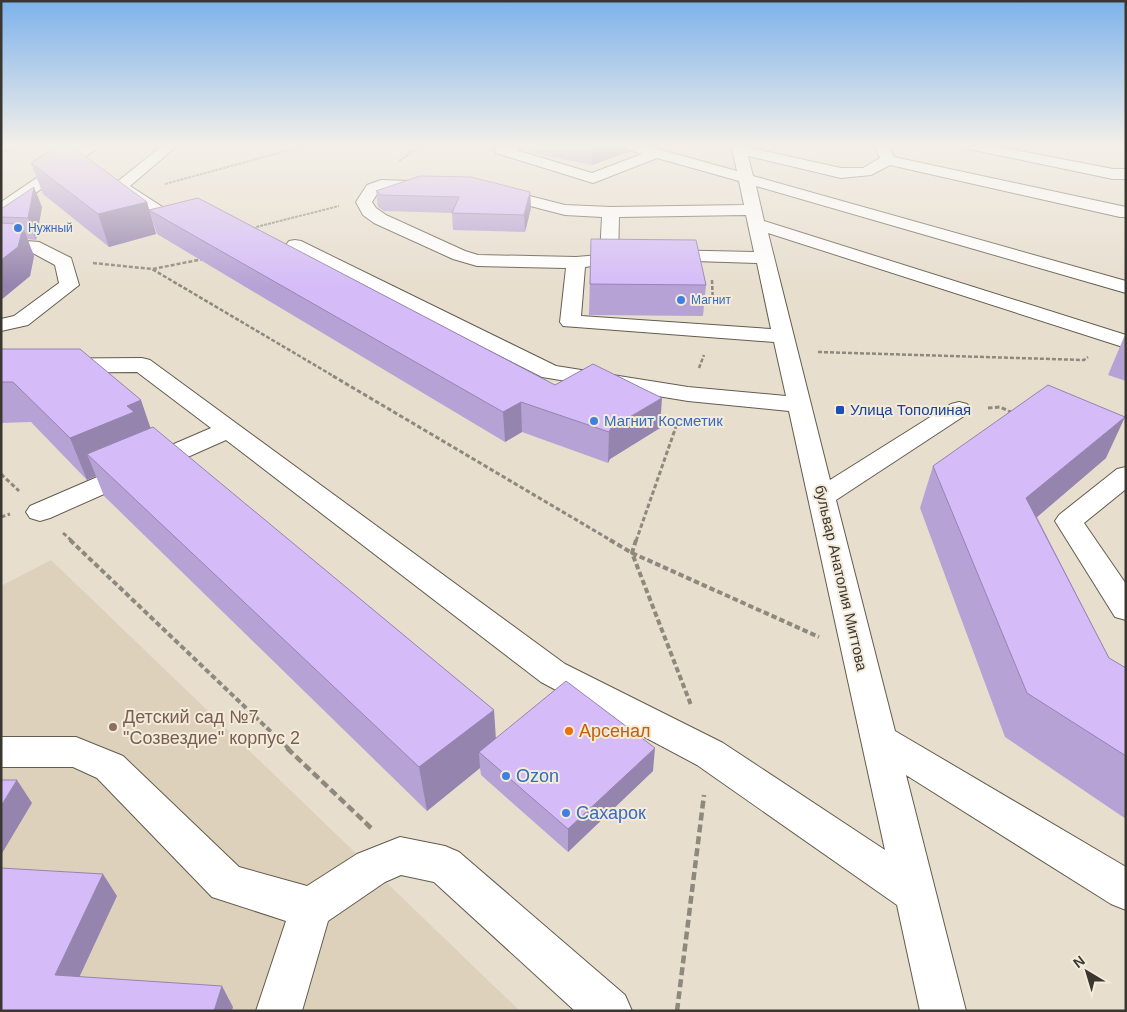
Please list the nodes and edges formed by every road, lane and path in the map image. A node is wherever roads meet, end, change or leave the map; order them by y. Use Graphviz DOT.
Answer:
graph roads {
  1 [pos="26,192"];
  2 [pos="370,192"];
  3 [pos="497,192"];
  4 [pos="749,192"];
  5 [pos="793,192"];
  6 [pos="1032,192"];
  7 [pos="131,193"];
  8 [pos="1,210"];
  9 [pos="612,212"];
  10 [pos="1126,212"];
  11 [pos="755,217"];
  12 [pos="172,220"];
  13 [pos="1,244"];
  14 [pos="295,245"];
  15 [pos="609,253"];
  16 [pos="627,254"];
  17 [pos="646,254"];
  18 [pos="710,256"];
  19 [pos="209,258"];
  20 [pos="765,258"];
  21 [pos="576,262"];
  22 [pos="90,263"];
  23 [pos="152,269"];
  24 [pos="1126,287"];
  25 [pos="1,325"];
  26 [pos="715,331"];
  27 [pos="1118,339"];
  28 [pos="785,344"];
  29 [pos="1,366"];
  30 [pos="688,394"];
  31 [pos="800,405"];
  32 [pos="959,409"];
  33 [pos="1018,415"];
  34 [pos="228,430"];
  35 [pos="1,474"];
  36 [pos="1126,475"];
  37 [pos="822,497"];
  38 [pos="40,512"];
  39 [pos="632,553"];
  40 [pos="1126,610"];
  41 [pos="859,656"];
  42 [pos="879,740"];
  43 [pos="1,752"];
  44 [pos="710,754"];
  45 [pos="400,856"];
  46 [pos="1126,890"];
  47 [pos="916,894"];
  48 [pos="311,908"];
  49 [pos="279,1011"];
  50 [pos="609,1011"];
  51 [pos="677,1011"];
  52 [pos="943,1011"];
  1 -- 8 [label="street"];
  2 -- 21 [label="street"];
  3 -- 9 [label="street"];
  4 -- 11 [label="street, бульвар Анатолия Миттова"];
  5 -- 24 [label="street"];
  6 -- 10 [label="street"];
  7 -- 12 [label="street"];
  9 -- 11 [label="street"];
  9 -- 15 [label="street"];
  11 -- 20 [label="street, бульвар Анатолия Миттова"];
  11 -- 27 [label="street"];
  13 -- 25 [label="street"];
  14 -- 30 [label="street"];
  15 -- 16 [label="street"];
  15 -- 21 [label="street"];
  17 -- 18 [label="street"];
  18 -- 20 [label="street"];
  18 -- 26 [label="path"];
  19 -- 23 [label="path"];
  20 -- 28 [label="street, бульвар Анатолия Миттова"];
  21 -- 26 [label="street"];
  22 -- 23 [label="path"];
  23 -- 39 [label="path"];
  26 -- 28 [label="street"];
  26 -- 30 [label="path"];
  27 -- 28 [label="path"];
  28 -- 31 [label="street, бульвар Анатолия Миттова"];
  29 -- 34 [label="street"];
  30 -- 31 [label="street"];
  30 -- 39 [label="path"];
  31 -- 37 [label="street, бульвар Анатолия Миттова"];
  32 -- 33 [label="path"];
  32 -- 37 [label="street"];
  34 -- 38 [label="street"];
  34 -- 44 [label="street"];
  35 -- 38 [label="path"];
  36 -- 40 [label="street"];
  37 -- 41 [label="street, бульвар Анатолия Миттова"];
  38 -- 45 [label="path"];
  39 -- 41 [label="path"];
  39 -- 44 [label="path"];
  41 -- 42 [label="street, бульвар Анатолия Миттова"];
  42 -- 46 [label="street"];
  42 -- 47 [label="street, бульвар Анатолия Миттова"];
  43 -- 48 [label="street"];
  44 -- 47 [label="street"];
  44 -- 51 [label="path"];
  45 -- 48 [label="street"];
  45 -- 50 [label="street"];
  47 -- 52 [label="street, бульвар Анатолия Миттова"];
  48 -- 49 [label="street"];
}
